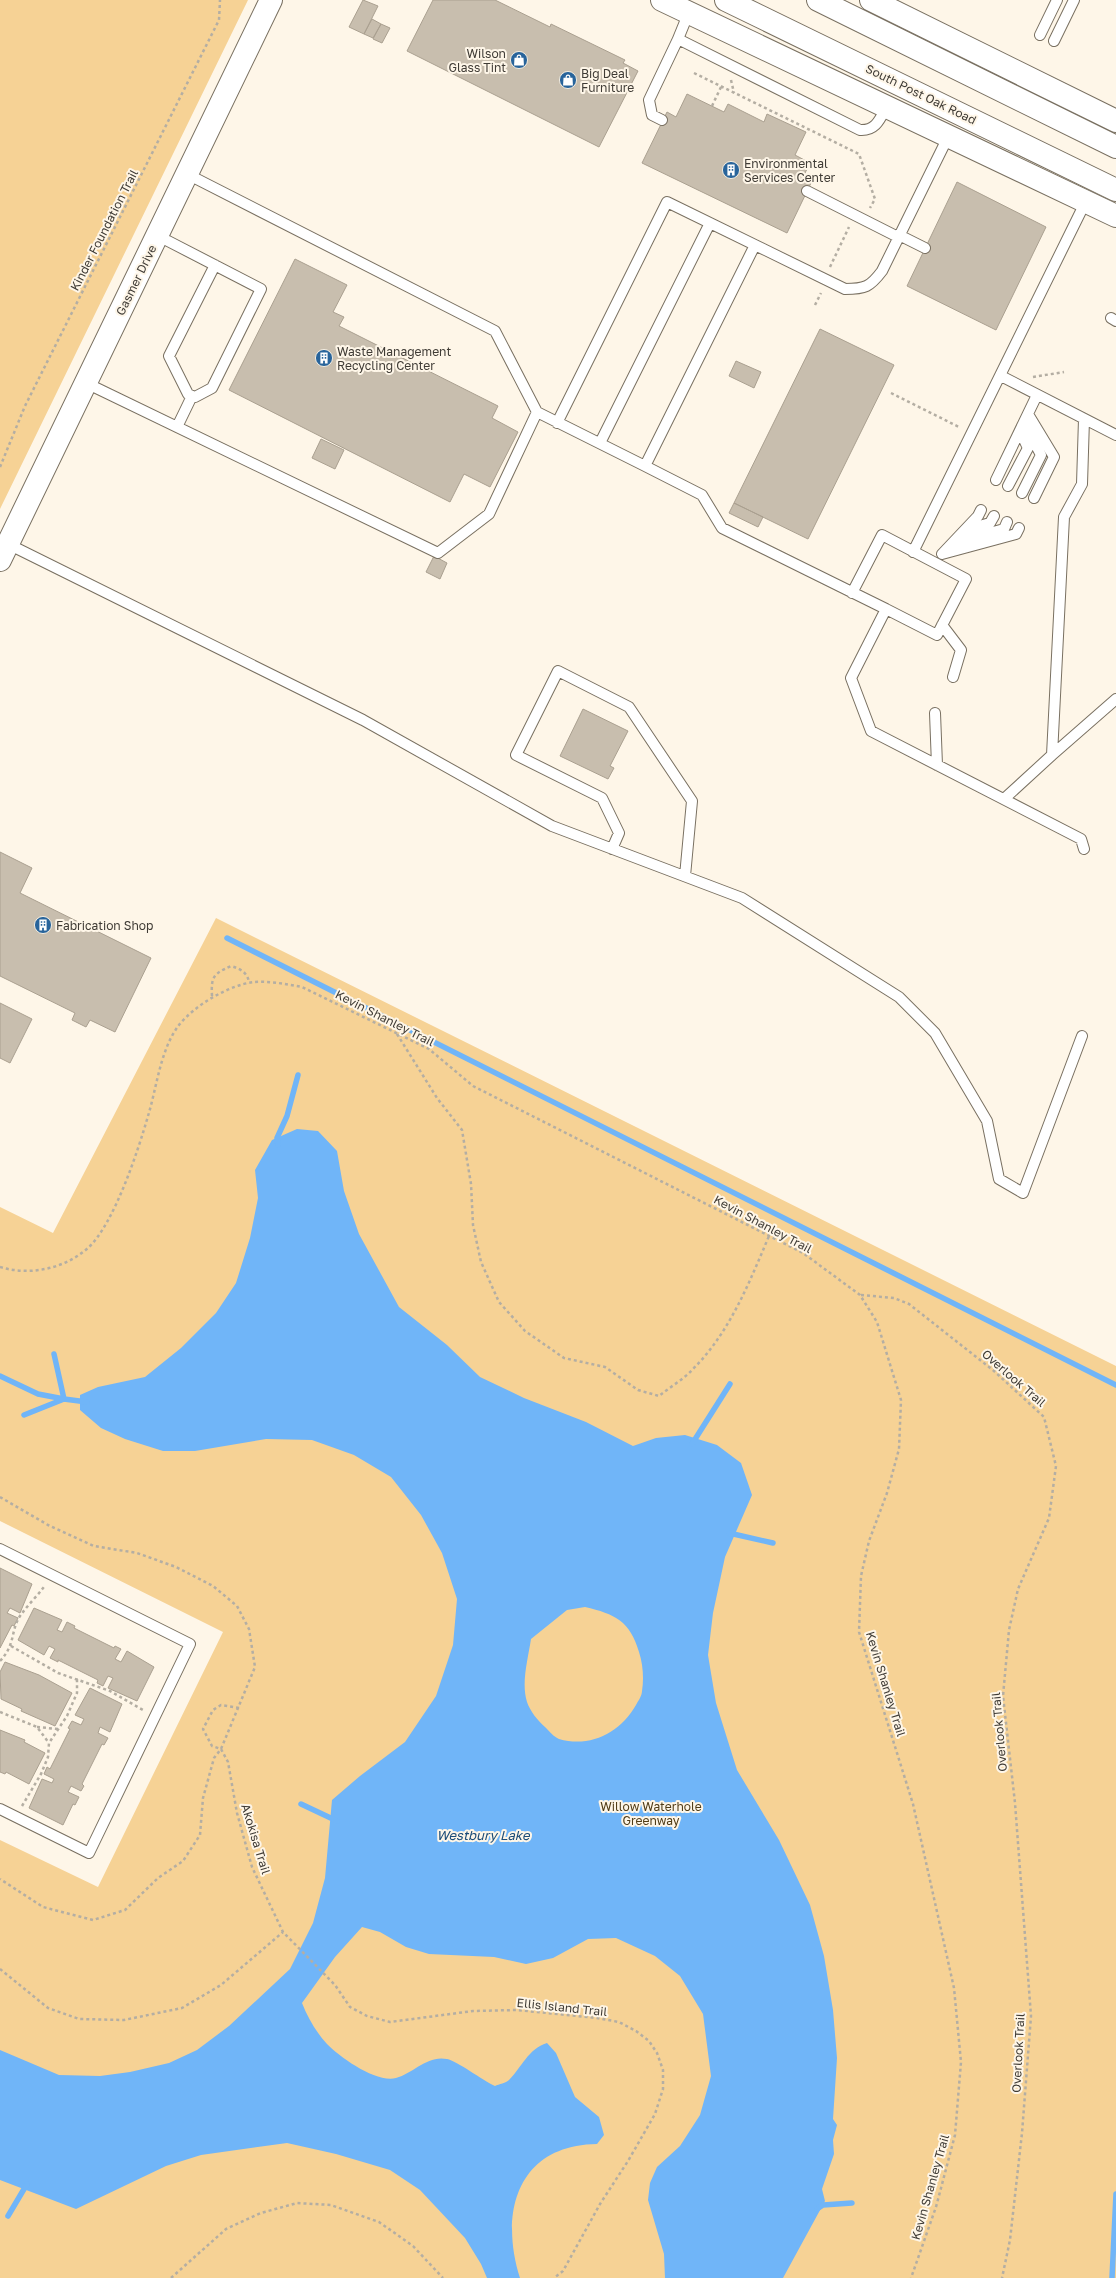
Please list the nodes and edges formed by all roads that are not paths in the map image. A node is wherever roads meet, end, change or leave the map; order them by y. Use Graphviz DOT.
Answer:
graph roads {
  1 [pos="271,0"];
  2 [pos="662,0"];
  3 [pos="726,0"];
  4 [pos="818,0"];
  5 [pos="871,0"];
  6 [pos="1057,0"];
  7 [pos="1074,0"];
  8 [pos="689,12"];
  9 [pos="1040,35"];
  10 [pos="678,39"];
  11 [pos="1054,41"];
  12 [pos="887,106"];
  13 [pos="662,120"];
  14 [pos="1116,120"];
  15 [pos="949,135"];
  16 [pos="1116,147"];
  17 [pos="186,174"];
  18 [pos="1116,190"];
  19 [pos="807,191"];
  20 [pos="1086,201"];
  21 [pos="1116,216"];
  22 [pos="710,223"];
  23 [pos="157,236"];
  24 [pos="899,236"];
  25 [pos="755,245"];
  26 [pos="925,248"];
  27 [pos="215,265"];
  28 [pos="1005,378"];
  29 [pos="86,383"];
  30 [pos="1037,395"];
  31 [pos="192,396"];
  32 [pos="537,412"];
  33 [pos="1084,419"];
  34 [pos="557,423"];
  35 [pos="1024,423"];
  36 [pos="177,427"];
  37 [pos="1116,435"];
  38 [pos="600,443"];
  39 [pos="645,466"];
  40 [pos="996,480"];
  41 [pos="1008,486"];
  42 [pos="1022,493"];
  43 [pos="1034,498"];
  44 [pos="980,510"];
  45 [pos="994,516"];
  46 [pos="1007,522"];
  47 [pos="1019,528"];
  48 [pos="964,531"];
  49 [pos="952,543"];
  50 [pos="4,552"];
  51 [pos="913,552"];
  52 [pos="942,554"];
  53 [pos="934,562"];
  54 [pos="852,593"];
  55 [pos="886,609"];
  56 [pos="942,625"];
  57 [pos="953,676"];
  58 [pos="1116,699"];
  59 [pos="935,713"];
  60 [pos="1052,755"];
  61 [pos="937,765"];
  62 [pos="1004,799"];
  63 [pos="612,849"];
  64 [pos="1084,849"];
  65 [pos="685,876"];
  66 [pos="1082,1036"];
  67 [pos="0,1549"];
  68 [pos="0,1809"];
  1 -- 17 [label="main road, Gasmer Drive"];
  2 -- 8 [label="main road"];
  3 -- 18 [label="main road, South Post Oak Road"];
  4 -- 16 [label="main road"];
  5 -- 14 [label="main road"];
  6 -- 9 [label="lane"];
  7 -- 11 [label="lane"];
  8 -- 10 [label="lane"];
  8 -- 12 [label="main road"];
  10 -- 12 [label="lane"];
  10 -- 13 [label="lane"];
  12 -- 15 [label="main road"];
  15 -- 20 [label="main road"];
  15 -- 24 [label="lane"];
  17 -- 23 [label="main road, Gasmer Drive"];
  17 -- 32 [label="lane"];
  19 -- 24 [label="lane"];
  20 -- 21 [label="main road"];
  20 -- 28 [label="lane"];
  22 -- 25 [label="lane"];
  22 -- 34 [label="lane"];
  22 -- 38 [label="lane"];
  23 -- 27 [label="lane"];
  23 -- 29 [label="main road, Gasmer Drive"];
  24 -- 25 [label="lane"];
  24 -- 26 [label="lane"];
  25 -- 39 [label="lane"];
  27 -- 31 [label="lane"];
  27 -- 31 [label="lane"];
  28 -- 30 [label="lane"];
  28 -- 51 [label="lane"];
  29 -- 36 [label="lane"];
  29 -- 50 [label="main road, Gasmer Drive"];
  30 -- 33 [label="lane"];
  30 -- 35 [label="lane"];
  31 -- 36 [label="lane"];
  32 -- 34 [label="lane"];
  32 -- 36 [label="lane"];
  33 -- 37 [label="lane"];
  33 -- 60 [label="lane"];
  34 -- 38 [label="lane"];
  35 -- 40 [label="lane"];
  35 -- 41 [label="lane"];
  35 -- 42 [label="lane"];
  35 -- 43 [label="lane"];
  38 -- 39 [label="lane"];
  39 -- 54 [label="lane"];
  44 -- 48 [label="lane"];
  45 -- 48 [label="lane"];
  46 -- 49 [label="lane"];
  47 -- 52 [label="lane"];
  48 -- 49 [label="lane"];
  49 -- 52 [label="lane"];
  50 -- 63 [label="lane"];
  51 -- 53 [label="lane"];
  51 -- 54 [label="lane"];
  52 -- 53 [label="lane"];
  53 -- 56 [label="lane"];
  54 -- 55 [label="lane"];
  55 -- 56 [label="lane"];
  55 -- 61 [label="lane"];
  56 -- 57 [label="lane"];
  58 -- 60 [label="lane"];
  59 -- 61 [label="lane"];
  60 -- 62 [label="lane"];
  61 -- 62 [label="lane"];
  62 -- 64 [label="lane"];
  63 -- 65 [label="lane"];
  63 -- 65 [label="lane"];
  65 -- 66 [label="lane"];
  67 -- 68 [label="lane"];
}
